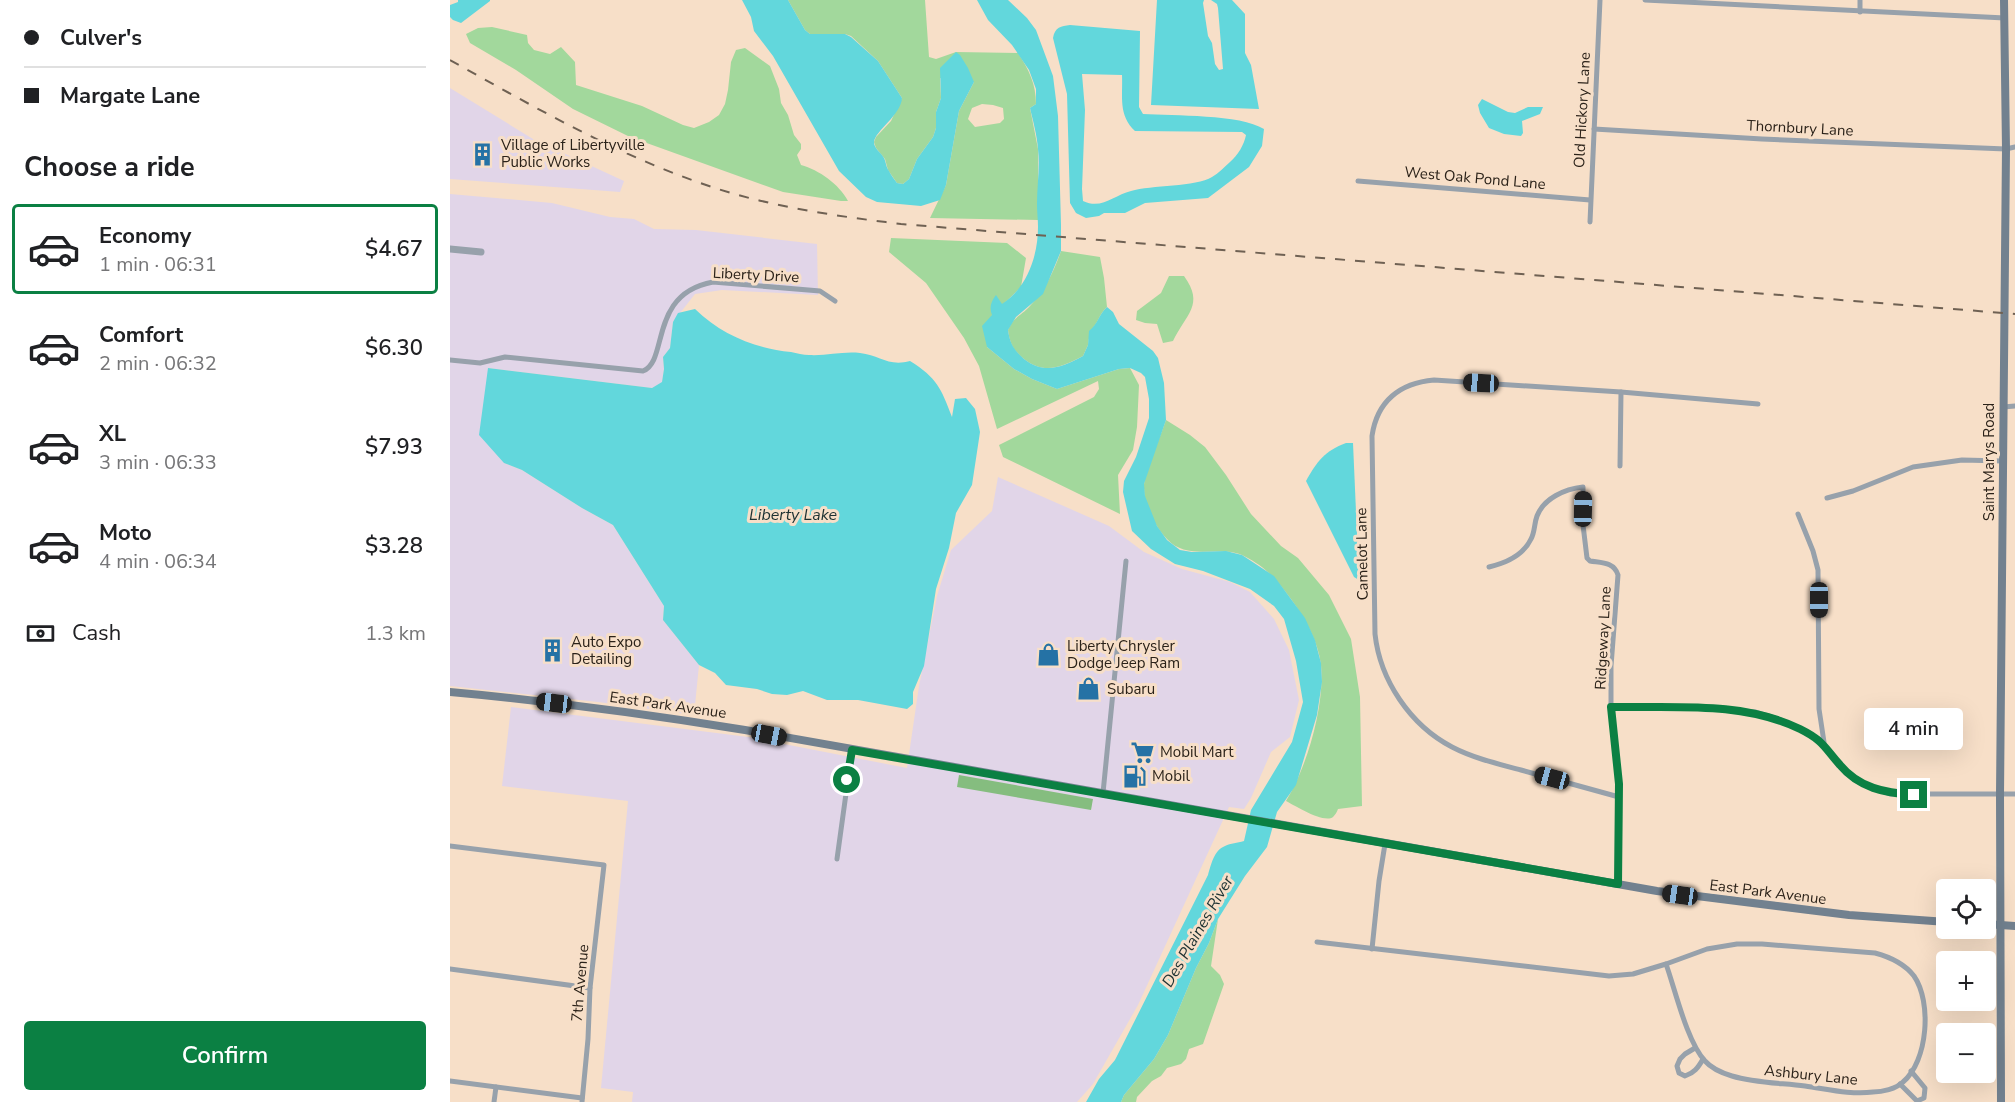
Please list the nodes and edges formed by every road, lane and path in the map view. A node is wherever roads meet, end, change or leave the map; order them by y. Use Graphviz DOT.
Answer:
graph roads {
  1 [pos="1600,0"];
  2 [pos="1645,0"];
  3 [pos="1670,0"];
  4 [pos="1860,0"];
  5 [pos="2004,0"];
  6 [pos="1860,12"];
  7 [pos="2005,18"];
  8 [pos="1594,129"];
  9 [pos="2015,147"];
  10 [pos="2006,149"];
  11 [pos="1358,181"];
  12 [pos="1590,200"];
  13 [pos="1590,222"];
  14 [pos="450,249"];
  15 [pos="481,252"];
  16 [pos="835,301"];
  17 [pos="450,360"];
  18 [pos="1621,392"];
  19 [pos="1758,404"];
  20 [pos="2015,406"];
  21 [pos="2003,407"];
  22 [pos="2002,460"];
  23 [pos="1620,466"];
  24 [pos="1827,498"];
  25 [pos="1798,514"];
  26 [pos="1126,561"];
  27 [pos="1489,567"];
  28 [pos="450,692"];
  29 [pos="1611,707"];
  30 [pos="1826,747"];
  31 [pos="852,750"];
  32 [pos="1103,793"];
  33 [pos="2000,794"];
  34 [pos="2015,794"];
  35 [pos="1619,797"];
  36 [pos="1385,844"];
  37 [pos="450,846"];
  38 [pos="837,859"];
  39 [pos="1618,884"];
  40 [pos="1936,921"];
  41 [pos="1996,925"];
  42 [pos="2001,925"];
  43 [pos="2015,926"];
  44 [pos="1317,942"];
  45 [pos="1372,949"];
  46 [pos="1666,964"];
  47 [pos="450,969"];
  48 [pos="590,988"];
  49 [pos="1695,1048"];
  50 [pos="1703,1059"];
  51 [pos="1911,1071"];
  52 [pos="450,1082"];
  53 [pos="1900,1084"];
  54 [pos="496,1087"];
  55 [pos="582,1100"];
  56 [pos="494,1102"];
  57 [pos="2001,1102"];
  1 -- 8 [label="street, Old Hickory Lane"];
  2 -- 3 [label="street"];
  3 -- 6 [label="street"];
  4 -- 6 [label="street"];
  5 -- 7 [label="main road, Saint Marys Road"];
  6 -- 7 [label="street"];
  7 -- 10 [label="main road, Saint Marys Road"];
  8 -- 10 [label="street, Thornbury Lane"];
  8 -- 12 [label="street, Old Hickory Lane"];
  9 -- 10 [label="street, Thornbury Lane"];
  10 -- 21 [label="main road, Saint Marys Road"];
  11 -- 12 [label="street, West Oak Pond Lane"];
  12 -- 13 [label="street, Old Hickory Lane"];
  14 -- 15 [label="street"];
  16 -- 17 [label="street, Liberty Drive"];
  18 -- 19 [label="street, Camelot Lane"];
  18 -- 23 [label="street"];
  18 -- 35 [label="street, Camelot Lane"];
  20 -- 21 [label="street"];
  21 -- 22 [label="main road, Saint Marys Road"];
  22 -- 24 [label="street"];
  22 -- 33 [label="main road, Saint Marys Road"];
  25 -- 30 [label="street"];
  26 -- 32 [label="street"];
  27 -- 29 [label="street, Ridgeway Lane"];
  28 -- 31 [label="main road, East Park Avenue"];
  29 -- 30 [label="street"];
  29 -- 35 [label="street, Ridgeway Lane"];
  30 -- 33 [label="street"];
  31 -- 32 [label="main road, East Park Avenue"];
  31 -- 38 [label="street"];
  32 -- 36 [label="main road, East Park Avenue"];
  33 -- 34 [label="street"];
  33 -- 42 [label="main road, Saint Marys Road"];
  35 -- 39 [label="street, Ridgeway Lane"];
  36 -- 39 [label="main road, East Park Avenue"];
  36 -- 45 [label="street"];
  37 -- 48 [label="street, 7th Avenue"];
  39 -- 40 [label="main road, East Park Avenue"];
  41 -- 42 [label="main road"];
  42 -- 43 [label="main road"];
  42 -- 57 [label="main road, Saint Marys Road"];
  44 -- 45 [label="street"];
  45 -- 46 [label="street"];
  46 -- 49 [label="street, Ashbury Lane"];
  46 -- 51 [label="street"];
  47 -- 48 [label="street"];
  48 -- 55 [label="street, 7th Avenue"];
  49 -- 50 [label="street, Ashbury Lane"];
  49 -- 50 [label="street"];
  50 -- 53 [label="street, Ashbury Lane"];
  51 -- 53 [label="street"];
  51 -- 53 [label="street"];
  52 -- 54 [label="street"];
  54 -- 55 [label="street"];
  54 -- 56 [label="street"];
}
